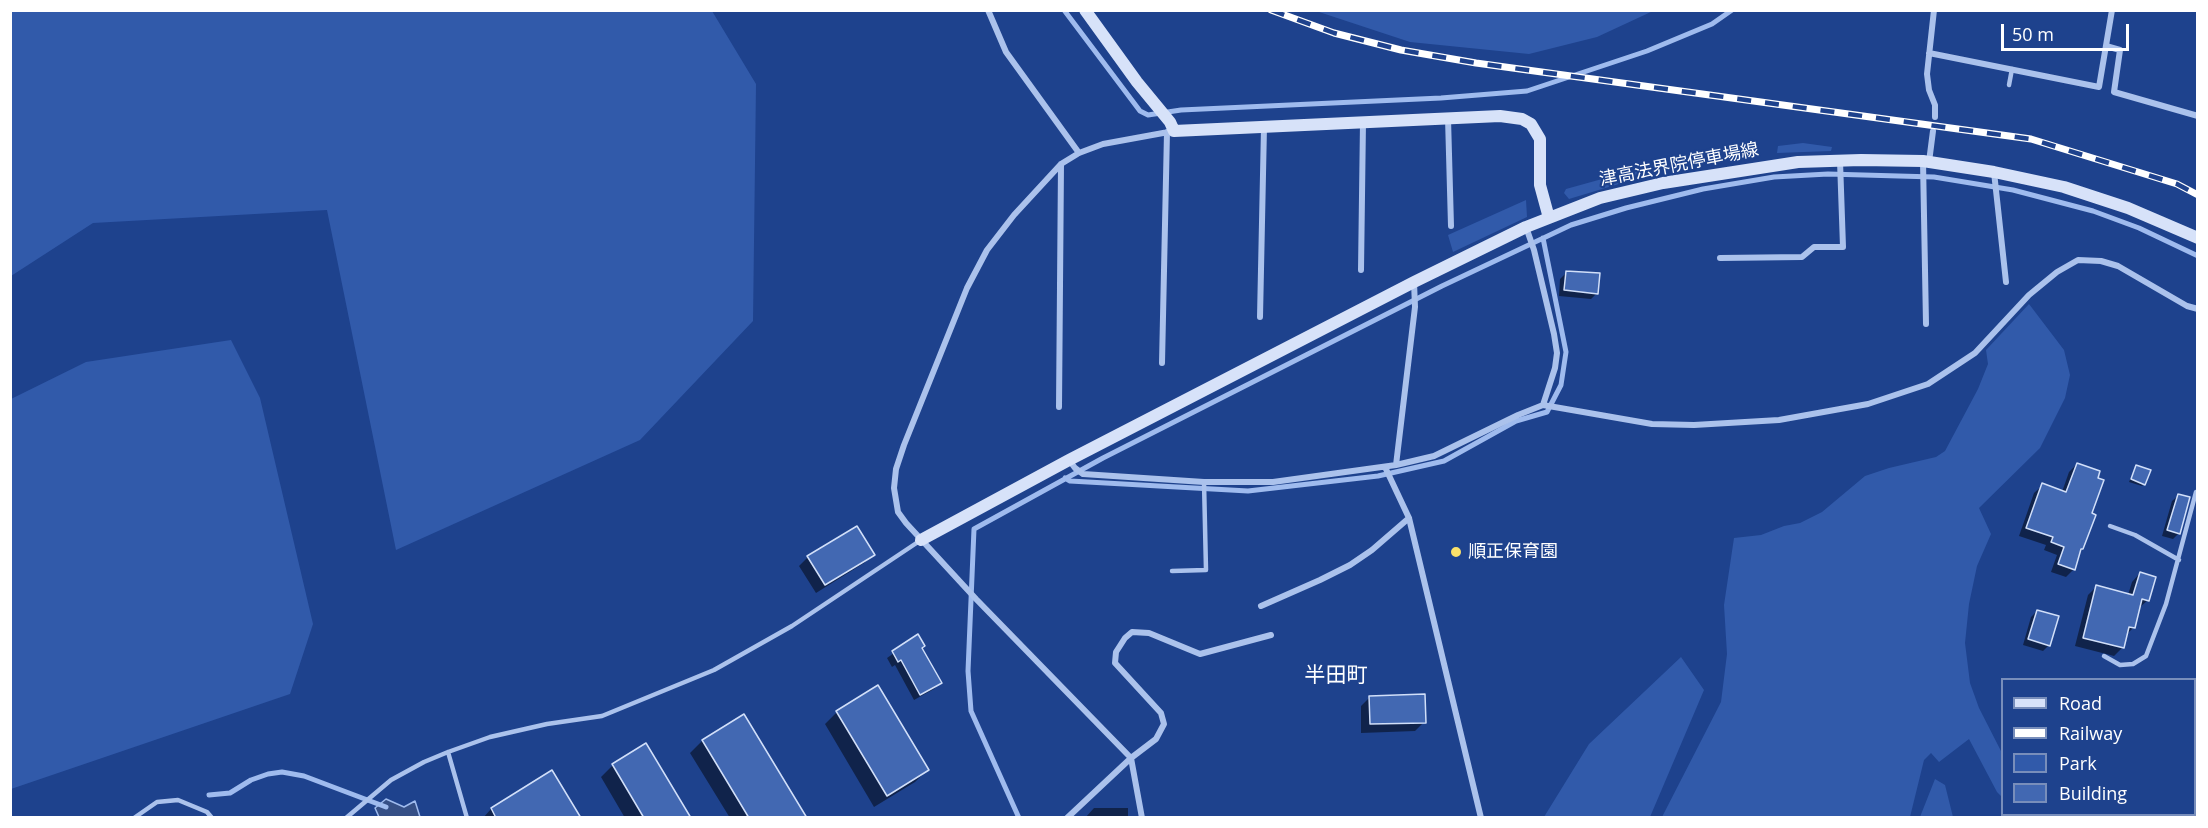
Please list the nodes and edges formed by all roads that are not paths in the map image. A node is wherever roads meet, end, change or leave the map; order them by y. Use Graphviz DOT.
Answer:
graph roads {
  1 [pos="988,10"];
  2 [pos="1085,10"];
  3 [pos="1934,10"];
  4 [pos="2112,10"];
  5 [pos="2106,46"];
  6 [pos="1929,53"];
  7 [pos="2012,69"];
  8 [pos="2009,85"];
  9 [pos="2198,116"];
  10 [pos="1448,117"];
  11 [pos="1935,117"];
  12 [pos="1363,122"];
  13 [pos="1264,127"];
  14 [pos="1170,128"];
  15 [pos="1933,131"];
  16 [pos="1079,153"];
  17 [pos="1060,164"];
  18 [pos="1840,165"];
  19 [pos="1925,165"];
  20 [pos="1995,177"];
  21 [pos="1549,218"];
  22 [pos="1451,226"];
  23 [pos="1528,233"];
  24 [pos="2198,238"];
  25 [pos="1720,258"];
  26 [pos="1361,270"];
  27 [pos="2006,282"];
  28 [pos="1415,288"];
  29 [pos="2198,309"];
  30 [pos="1260,317"];
  31 [pos="1926,324"];
  32 [pos="1162,363"];
  33 [pos="1548,405"];
  34 [pos="1059,407"];
  35 [pos="1072,464"];
  36 [pos="1396,465"];
  37 [pos="1388,472"];
  38 [pos="1204,487"];
  39 [pos="2196,492"];
  40 [pos="1409,518"];
  41 [pos="2110,526"];
  42 [pos="921,540"];
  43 [pos="2181,551"];
  44 [pos="2189,553"];
  45 [pos="2179,560"];
  46 [pos="1172,570"];
  47 [pos="1261,606"];
  48 [pos="1271,635"];
  49 [pos="2104,656"];
  50 [pos="448,752"];
  51 [pos="1131,758"];
  52 [pos="134,818"];
  53 [pos="212,818"];
  54 [pos="346,818"];
  55 [pos="468,818"];
  56 [pos="1067,818"];
  57 [pos="1142,818"];
  58 [pos="1481,818"];
  1 -- 16 [label="street"];
  2 -- 14 [label="main road"];
  3 -- 6 [label="street"];
  4 -- 5 [label="street"];
  5 -- 7 [label="street"];
  5 -- 9 [label="street"];
  6 -- 7 [label="street"];
  6 -- 11 [label="street"];
  7 -- 8 [label="lane"];
  10 -- 12 [label="main road"];
  10 -- 21 [label="main road"];
  10 -- 22 [label="street"];
  12 -- 13 [label="main road"];
  12 -- 26 [label="street"];
  13 -- 14 [label="main road"];
  13 -- 30 [label="street"];
  14 -- 16 [label="street"];
  14 -- 32 [label="street"];
  15 -- 19 [label="street"];
  16 -- 17 [label="street"];
  17 -- 34 [label="street"];
  17 -- 42 [label="street"];
  18 -- 19 [label="main road, 津高法界院停車場線"];
  18 -- 21 [label="main road, 津高法界院停車場線"];
  18 -- 25 [label="street"];
  19 -- 20 [label="main road, 津高法界院停車場線"];
  19 -- 31 [label="street"];
  20 -- 24 [label="main road, 津高法界院停車場線"];
  20 -- 27 [label="street"];
  21 -- 23 [label="main road, 津高法界院停車場線"];
  23 -- 28 [label="main road, 津高法界院停車場線"];
  23 -- 33 [label="street"];
  28 -- 35 [label="main road, 津高法界院停車場線"];
  28 -- 36 [label="street"];
  29 -- 33 [label="street"];
  33 -- 36 [label="street"];
  35 -- 38 [label="street"];
  35 -- 42 [label="main road, 津高法界院停車場線"];
  36 -- 37 [label="street"];
  37 -- 38 [label="street"];
  37 -- 40 [label="street"];
  38 -- 46 [label="lane"];
  39 -- 43 [label="lane"];
  40 -- 47 [label="street"];
  40 -- 58 [label="street"];
  41 -- 45 [label="lane"];
  42 -- 50 [label="lane"];
  42 -- 51 [label="street"];
  43 -- 44 [label="lane"];
  43 -- 45 [label="lane"];
  45 -- 49 [label="lane"];
  48 -- 51 [label="street"];
  50 -- 54 [label="lane"];
  50 -- 55 [label="lane"];
  51 -- 56 [label="street"];
  51 -- 57 [label="street"];
  52 -- 53 [label="lane"];
}
